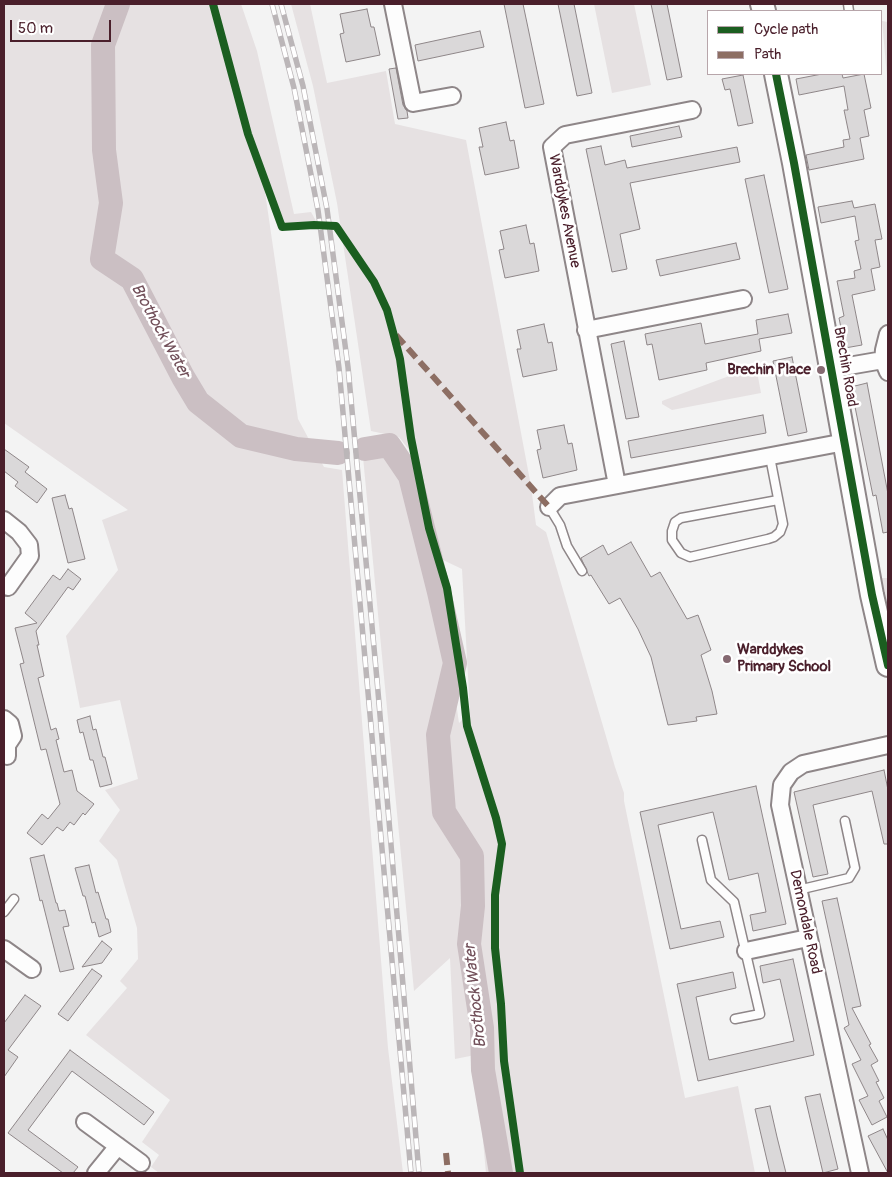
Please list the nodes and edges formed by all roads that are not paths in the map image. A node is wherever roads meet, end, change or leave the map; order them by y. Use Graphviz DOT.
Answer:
graph roads {
  1 [pos="393,4"];
  2 [pos="776,75"];
  3 [pos="452,96"];
  4 [pos="692,110"];
  5 [pos="743,299"];
  6 [pos="586,330"];
  7 [pos="888,334"];
  8 [pos="886,366"];
  9 [pos="832,369"];
  10 [pos="844,442"];
  11 [pos="770,456"];
  12 [pos="617,485"];
  13 [pos="778,500"];
  14 [pos="549,507"];
  15 [pos="4,520"];
  16 [pos="582,571"];
  17 [pos="8,587"];
  18 [pos="887,654"];
  19 [pos="4,719"];
  20 [pos="888,745"];
  21 [pos="7,756"];
  22 [pos="845,821"];
  23 [pos="702,840"];
  24 [pos="798,890"];
  25 [pos="14,899"];
  26 [pos="4,912"];
  27 [pos="808,938"];
  28 [pos="4,949"];
  29 [pos="746,951"];
  30 [pos="32,969"];
  31 [pos="735,1019"];
  32 [pos="85,1122"];
  33 [pos="118,1146"];
  34 [pos="141,1163"];
  35 [pos="96,1173"];
  36 [pos="860,1173"];
  1 -- 3 [label="street"];
  2 -- 9 [label="street, Brechin Road"];
  4 -- 6 [label="street, Warddykes Avenue"];
  5 -- 6 [label="street"];
  6 -- 12 [label="street, Warddykes Avenue"];
  7 -- 8 [label="street"];
  8 -- 9 [label="street"];
  9 -- 10 [label="street, Brechin Road"];
  10 -- 11 [label="street"];
  10 -- 18 [label="street, Brechin Road"];
  11 -- 12 [label="street"];
  11 -- 13 [label="lane"];
  12 -- 14 [label="street"];
  13 -- 13 [label="lane"];
  14 -- 16 [label="lane"];
  15 -- 17 [label="street"];
  19 -- 21 [label="street"];
  20 -- 24 [label="street, Demondale Road"];
  22 -- 24 [label="lane"];
  23 -- 29 [label="lane"];
  24 -- 27 [label="street, Demondale Road"];
  25 -- 26 [label="lane"];
  27 -- 29 [label="street"];
  27 -- 36 [label="street, Demondale Road"];
  28 -- 30 [label="street"];
  29 -- 31 [label="lane"];
  32 -- 33 [label="street"];
  33 -- 34 [label="street"];
  33 -- 35 [label="street"];
}
